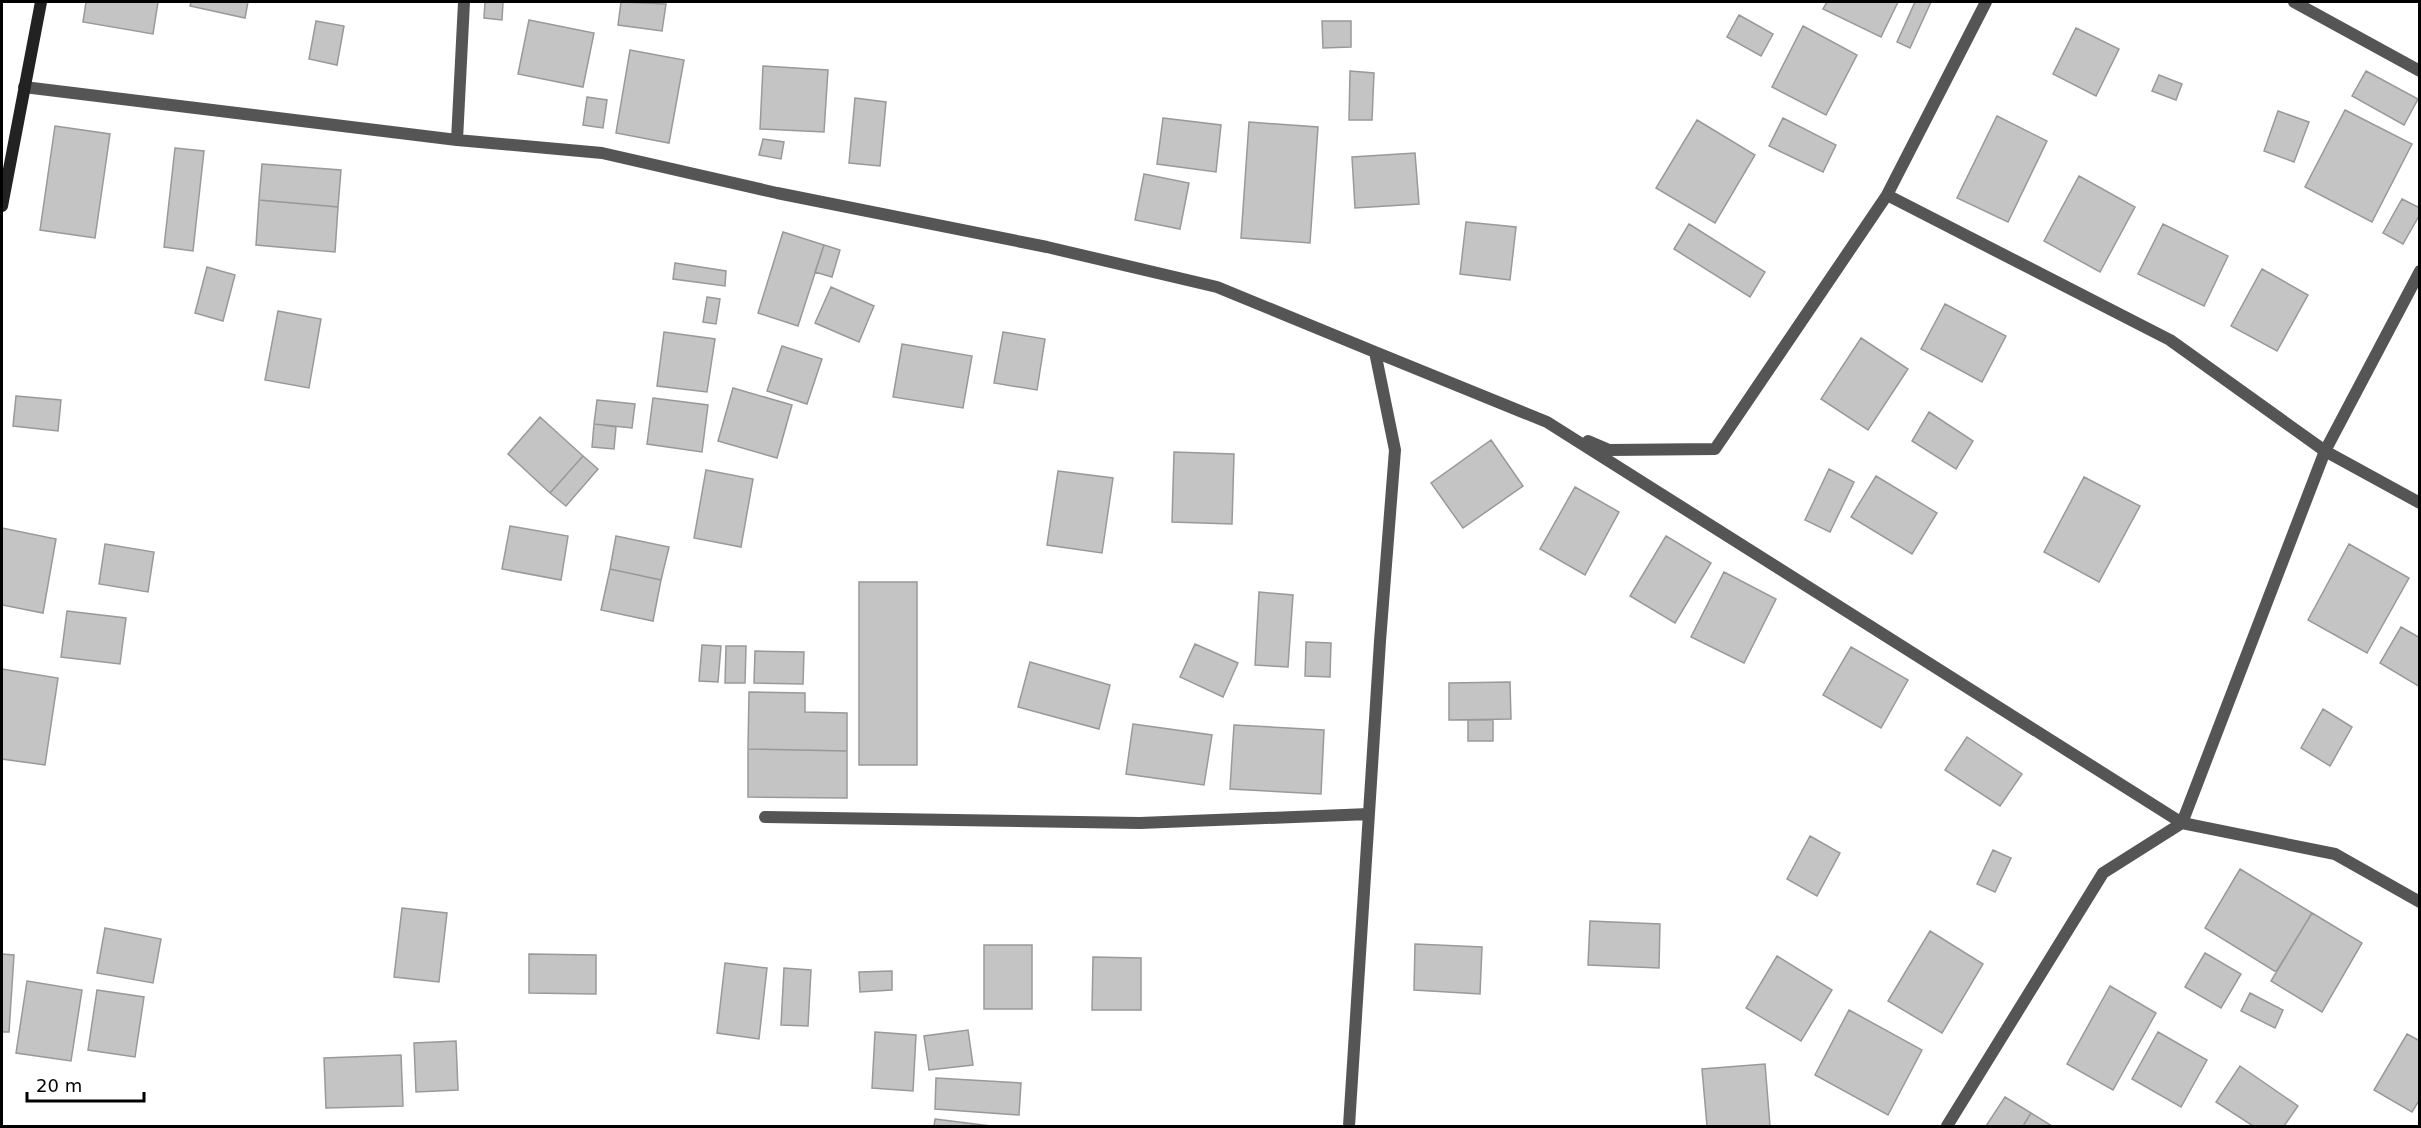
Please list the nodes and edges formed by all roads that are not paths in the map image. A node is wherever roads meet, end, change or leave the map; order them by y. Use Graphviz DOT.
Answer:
graph roads {
  1 [pos="41,2"];
  2 [pos="464,2"];
  3 [pos="1986,2"];
  4 [pos="2294,2"];
  5 [pos="2420,71"];
  6 [pos="24,87"];
  7 [pos="457,140"];
  8 [pos="1887,195"];
  9 [pos="2,206"];
  10 [pos="2420,271"];
  11 [pos="1375,352"];
  12 [pos="1547,422"];
  13 [pos="2325,451"];
  14 [pos="2420,503"];
  15 [pos="1369,814"];
  16 [pos="765,817"];
  17 [pos="2182,823"];
  18 [pos="2420,902"];
  19 [pos="1349,1126"];
  20 [pos="1947,1126"];
  1 -- 6 [label="main road"];
  2 -- 7 [label="street"];
  3 -- 8 [label="street"];
  4 -- 5 [label="street"];
  6 -- 7 [label="street"];
  6 -- 9 [label="main road"];
  7 -- 11 [label="street"];
  8 -- 12 [label="street"];
  8 -- 13 [label="street"];
  10 -- 13 [label="street"];
  11 -- 12 [label="street"];
  11 -- 15 [label="street"];
  12 -- 17 [label="street"];
  13 -- 14 [label="street"];
  13 -- 17 [label="street"];
  15 -- 16 [label="street"];
  15 -- 19 [label="street"];
  17 -- 18 [label="street"];
  17 -- 20 [label="street"];
}
